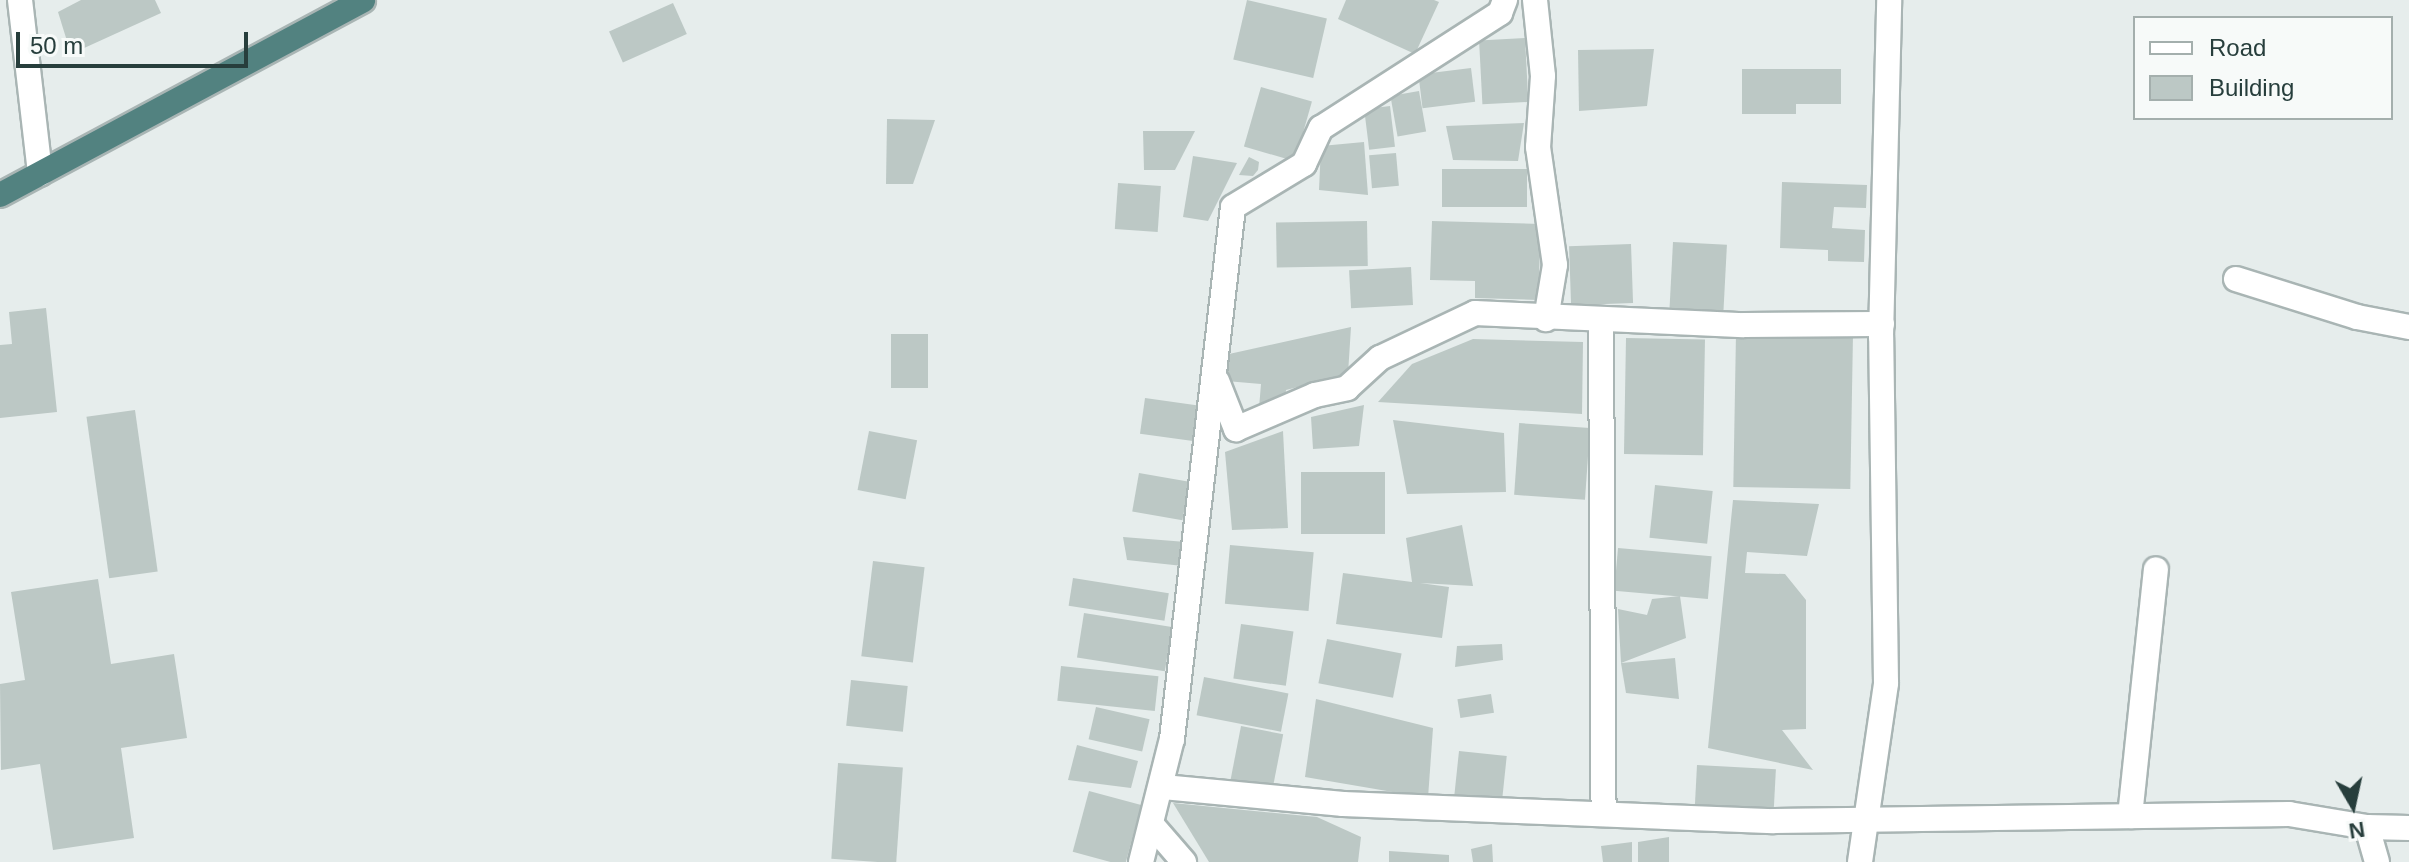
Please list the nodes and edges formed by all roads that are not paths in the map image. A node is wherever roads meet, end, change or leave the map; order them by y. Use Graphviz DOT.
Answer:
graph roads {
  1 [pos="20,0"];
  2 [pos="363,0"];
  3 [pos="1505,0"];
  4 [pos="1535,0"];
  5 [pos="1889,0"];
  6 [pos="40,174"];
  7 [pos="0,195"];
  8 [pos="2236,279"];
  9 [pos="1546,319"];
  10 [pos="1601,320"];
  11 [pos="1882,324"];
  12 [pos="2409,327"];
  13 [pos="1215,375"];
  14 [pos="2156,569"];
  15 [pos="1163,787"];
  16 [pos="1604,812"];
  17 [pos="2130,816"];
  18 [pos="1862,822"];
  19 [pos="1152,825"];
  20 [pos="2367,827"];
  21 [pos="2409,828"];
  22 [pos="1141,862"];
  23 [pos="1184,862"];
  24 [pos="1860,862"];
  25 [pos="2377,862"];
  1 -- 6 [label="street"];
  2 -- 6 [label="highway"];
  3 -- 13 [label="street"];
  4 -- 9 [label="street"];
  5 -- 11 [label="street"];
  6 -- 7 [label="highway"];
  8 -- 12 [label="street"];
  9 -- 10 [label="street"];
  9 -- 13 [label="street"];
  10 -- 11 [label="street"];
  10 -- 16 [label="street"];
  11 -- 18 [label="street"];
  13 -- 15 [label="street"];
  14 -- 17 [label="street"];
  15 -- 16 [label="street"];
  15 -- 19 [label="street"];
  16 -- 18 [label="street"];
  17 -- 18 [label="street"];
  17 -- 20 [label="street"];
  18 -- 24 [label="street"];
  19 -- 22 [label="street"];
  19 -- 23 [label="street"];
  20 -- 21 [label="street"];
  20 -- 25 [label="street"];
}
